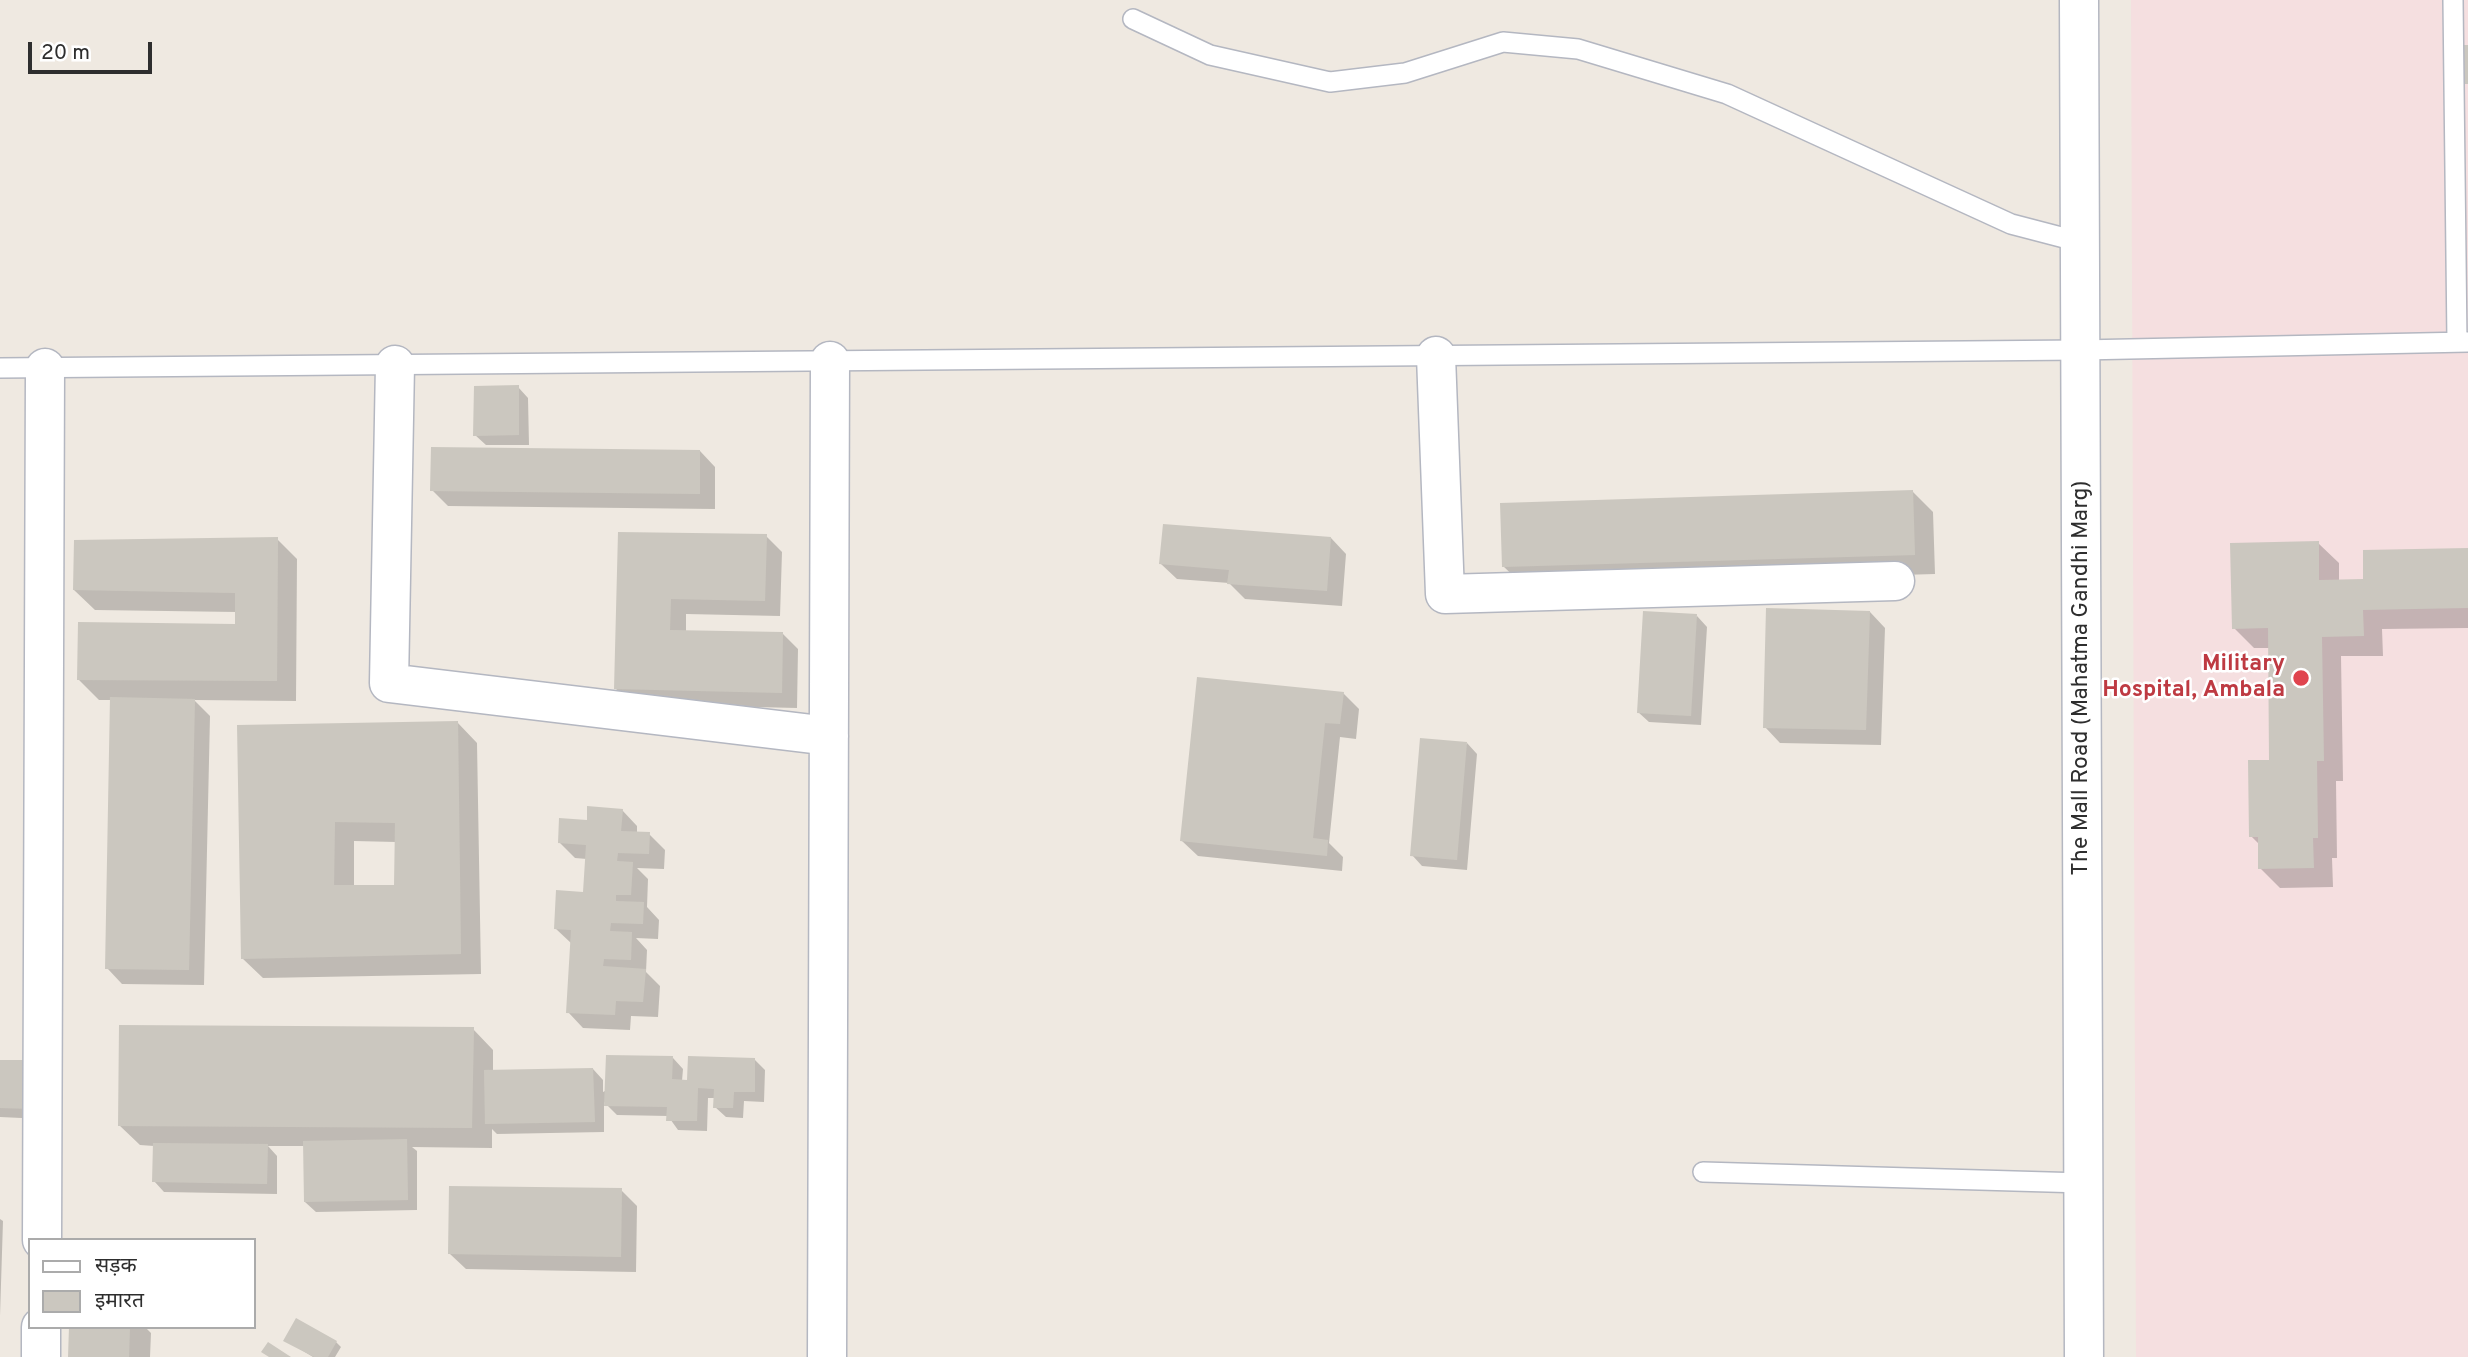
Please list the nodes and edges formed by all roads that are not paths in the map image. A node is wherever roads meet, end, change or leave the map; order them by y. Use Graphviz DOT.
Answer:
graph roads {
  1 [pos="2080,0"];
  2 [pos="2454,0"];
  3 [pos="1133,19"];
  4 [pos="2080,242"];
  5 [pos="2463,342"];
  6 [pos="2081,350"];
  7 [pos="1436,356"];
  8 [pos="830,361"];
  9 [pos="395,365"];
  10 [pos="0,368"];
  11 [pos="45,368"];
  12 [pos="1895,581"];
  13 [pos="829,736"];
  14 [pos="1703,1172"];
  15 [pos="2083,1182"];
  16 [pos="42,1238"];
  17 [pos="41,1329"];
  18 [pos="41,1357"];
  19 [pos="827,1357"];
  20 [pos="2084,1357"];
  1 -- 4 [label="street, The Mall Road (Mahatma Gandhi Marg)"];
  2 -- 5 [label="lane"];
  3 -- 4 [label="lane"];
  4 -- 6 [label="street, The Mall Road (Mahatma Gandhi Marg)"];
  5 -- 6 [label="lane"];
  6 -- 7 [label="lane"];
  6 -- 15 [label="street, The Mall Road (Mahatma Gandhi Marg)"];
  7 -- 8 [label="lane"];
  7 -- 12 [label="street"];
  8 -- 9 [label="lane"];
  8 -- 13 [label="street"];
  9 -- 11 [label="lane"];
  9 -- 13 [label="street"];
  10 -- 11 [label="lane"];
  11 -- 16 [label="street"];
  13 -- 19 [label="street"];
  14 -- 15 [label="lane"];
  15 -- 20 [label="street, The Mall Road (Mahatma Gandhi Marg)"];
  17 -- 18 [label="street"];
}
